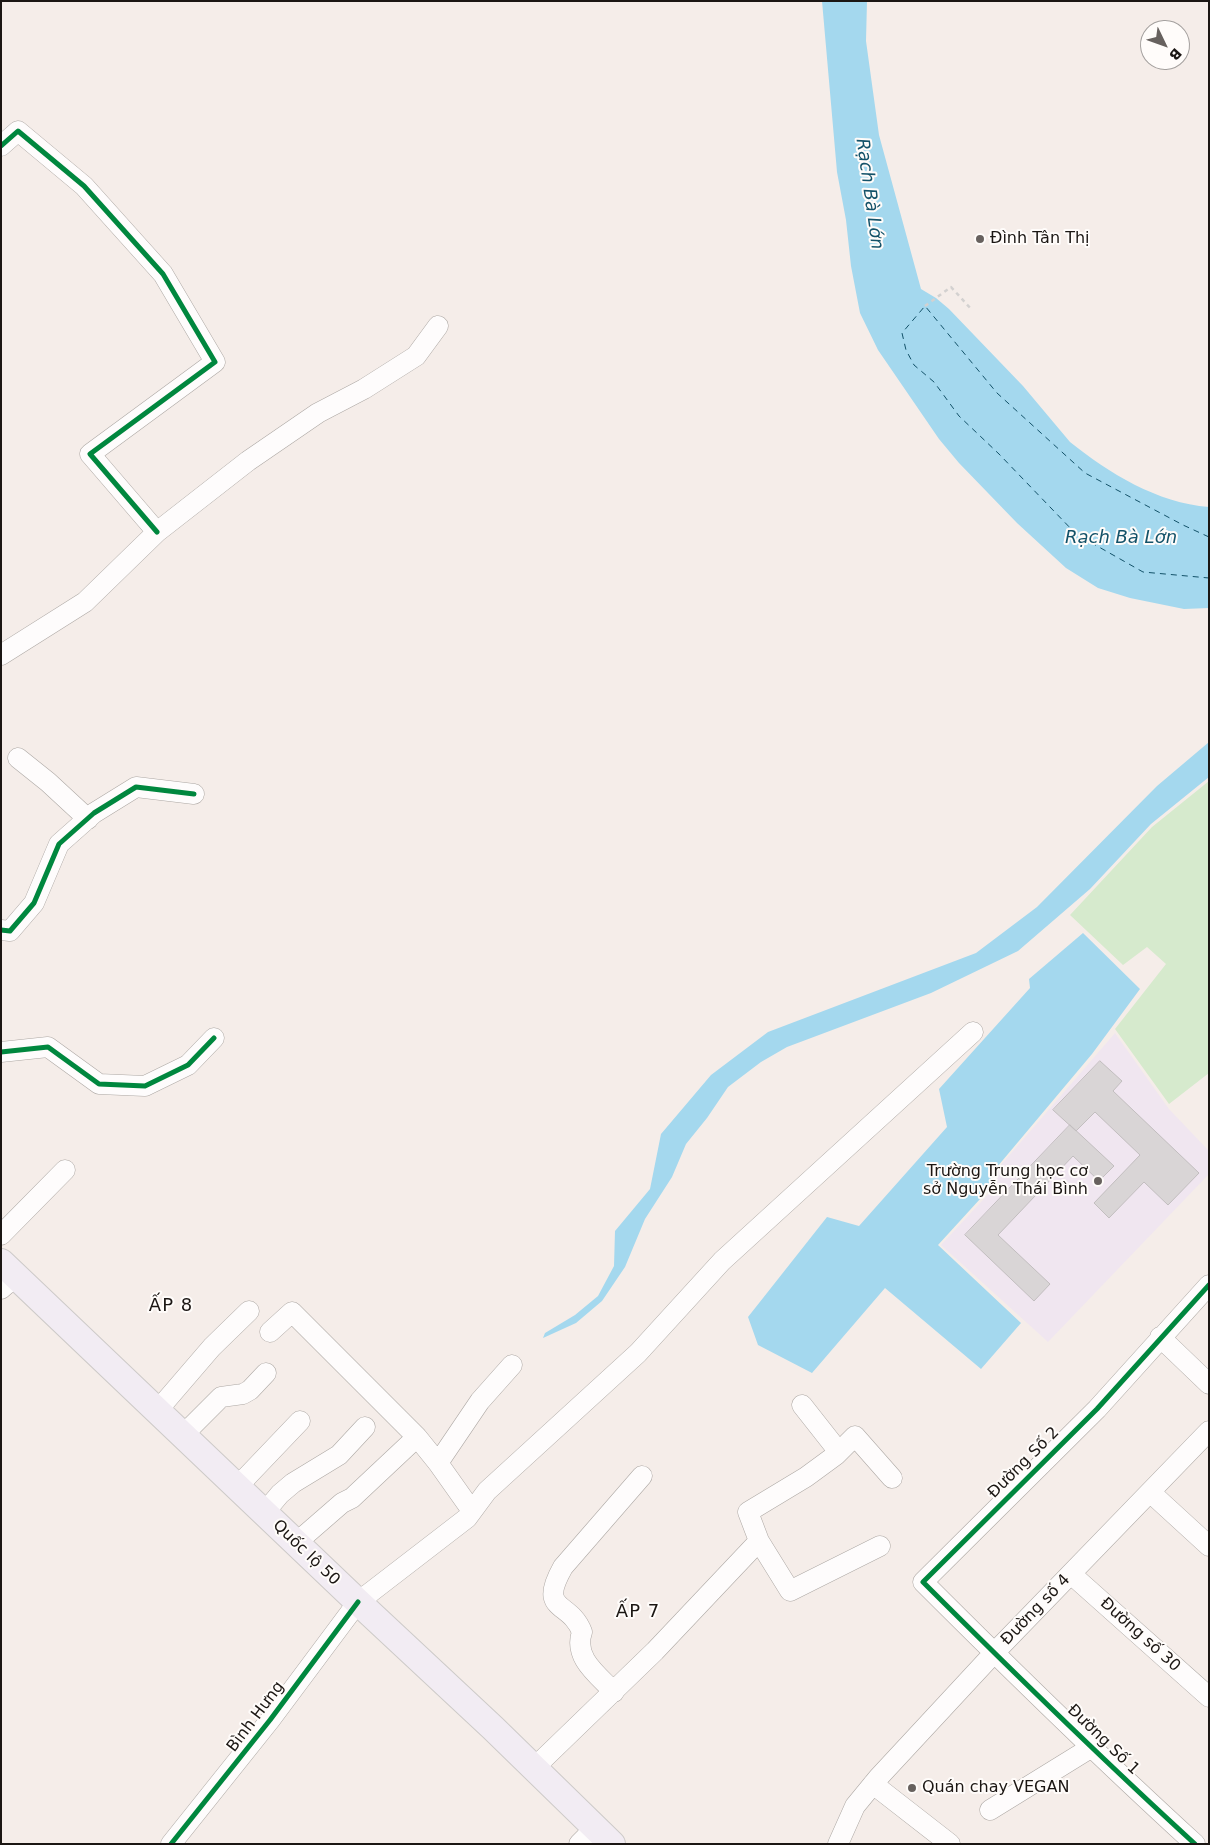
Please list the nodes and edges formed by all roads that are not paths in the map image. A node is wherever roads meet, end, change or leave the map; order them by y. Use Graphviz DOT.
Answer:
graph roads {
  1 [pos="1,146"];
  2 [pos="438,326"];
  3 [pos="158,532"];
  4 [pos="1,655"];
  5 [pos="18,758"];
  6 [pos="194,794"];
  7 [pos="88,819"];
  8 [pos="1,930"];
  9 [pos="973,1032"];
  10 [pos="214,1038"];
  11 [pos="1,1052"];
  12 [pos="65,1170"];
  13 [pos="1,1235"];
  14 [pos="6,1276"];
  15 [pos="1209,1285"];
  16 [pos="249,1311"];
  17 [pos="270,1332"];
  18 [pos="1160,1337"];
  19 [pos="512,1364"];
  20 [pos="266,1373"];
  21 [pos="1209,1384"];
  22 [pos="802,1405"];
  23 [pos="157,1411"];
  24 [pos="300,1421"];
  25 [pos="365,1427"];
  26 [pos="1209,1431"];
  27 [pos="183,1435"];
  28 [pos="417,1437"];
  29 [pos="839,1452"];
  30 [pos="438,1463"];
  31 [pos="642,1476"];
  32 [pos="892,1478"];
  33 [pos="237,1487"];
  34 [pos="1150,1492"];
  35 [pos="472,1511"];
  36 [pos="264,1512"];
  37 [pos="759,1541"];
  38 [pos="296,1543"];
  39 [pos="880,1546"];
  40 [pos="1209,1546"];
  41 [pos="1071,1574"];
  42 [pos="358,1602"];
  43 [pos="994,1653"];
  44 [pos="614,1692"];
  45 [pos="1209,1697"];
  46 [pos="1092,1747"];
  47 [pos="534,1768"];
  48 [pos="873,1784"];
  49 [pos="990,1810"];
  50 [pos="595,1838"];
  51 [pos="171,1844"];
  52 [pos="838,1844"];
  53 [pos="950,1844"];
  54 [pos="1195,1844"];
  1 -- 3 [label="street"];
  2 -- 3 [label="street"];
  3 -- 4 [label="street"];
  5 -- 7 [label="street"];
  6 -- 7 [label="street"];
  7 -- 8 [label="street"];
  9 -- 35 [label="street, Bình Hưng"];
  10 -- 11 [label="street"];
  12 -- 13 [label="street"];
  14 -- 23 [label="main road, Quốc lộ 50"];
  15 -- 18 [label="street, Đường Số 2"];
  16 -- 23 [label="street"];
  17 -- 28 [label="street"];
  18 -- 21 [label="street"];
  18 -- 43 [label="street, Đường Số 2"];
  19 -- 30 [label="street"];
  20 -- 27 [label="street"];
  22 -- 29 [label="street"];
  23 -- 27 [label="main road, Quốc lộ 50"];
  24 -- 33 [label="street"];
  25 -- 36 [label="street"];
  26 -- 34 [label="street, Đường số 4"];
  27 -- 33 [label="main road, Quốc lộ 50"];
  28 -- 30 [label="street"];
  28 -- 38 [label="street"];
  29 -- 32 [label="street"];
  29 -- 37 [label="street"];
  30 -- 35 [label="street"];
  31 -- 44 [label="street"];
  33 -- 36 [label="main road, Quốc lộ 50"];
  34 -- 40 [label="street"];
  34 -- 41 [label="street, Đường số 4"];
  35 -- 42 [label="street, Bình Hưng"];
  36 -- 38 [label="main road, Quốc lộ 50"];
  37 -- 39 [label="street"];
  37 -- 44 [label="street"];
  38 -- 42 [label="main road, Quốc lộ 50"];
  41 -- 43 [label="street, Đường số 4"];
  41 -- 45 [label="street, Đường số 30"];
  42 -- 47 [label="main road, Quốc lộ 50"];
  42 -- 51 [label="street, Bình Hưng"];
  43 -- 46 [label="street, Đường Số 1"];
  43 -- 48 [label="street, Đường số 4"];
  44 -- 47 [label="street"];
  46 -- 49 [label="street"];
  46 -- 54 [label="street, Đường Số 1"];
  47 -- 50 [label="main road, Quốc lộ 50"];
  48 -- 52 [label="street, Đường số 4"];
  48 -- 53 [label="street"];
}
